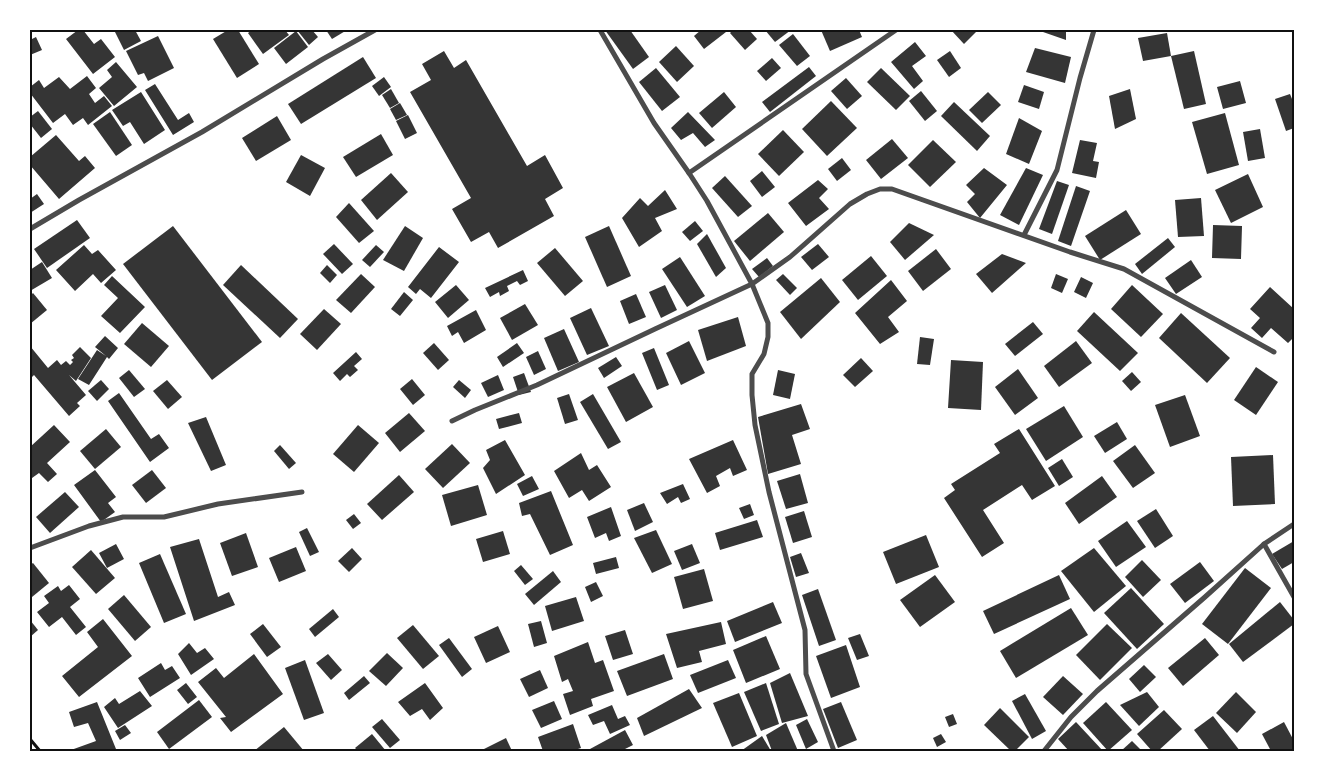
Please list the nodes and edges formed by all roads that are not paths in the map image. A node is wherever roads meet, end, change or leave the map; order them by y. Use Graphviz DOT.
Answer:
graph roads {
  1 [pos="376,30"];
  2 [pos="600,30"];
  3 [pos="896,30"];
  4 [pos="1094,30"];
  5 [pos="689,174"];
  6 [pos="30,229"];
  7 [pos="1024,236"];
  8 [pos="752,284"];
  9 [pos="1274,352"];
  10 [pos="452,421"];
  11 [pos="302,492"];
  12 [pos="1294,524"];
  13 [pos="1264,544"];
  14 [pos="30,548"];
  15 [pos="1294,597"];
  16 [pos="834,751"];
  17 [pos="1044,751"];
  1 -- 6 [label="street"];
  2 -- 5 [label="street"];
  3 -- 5 [label="street"];
  4 -- 7 [label="street"];
  5 -- 8 [label="street"];
  7 -- 8 [label="street"];
  7 -- 9 [label="street"];
  8 -- 10 [label="street"];
  8 -- 16 [label="street"];
  11 -- 14 [label="street"];
  12 -- 13 [label="street"];
  13 -- 15 [label="street"];
  13 -- 17 [label="street"];
}
